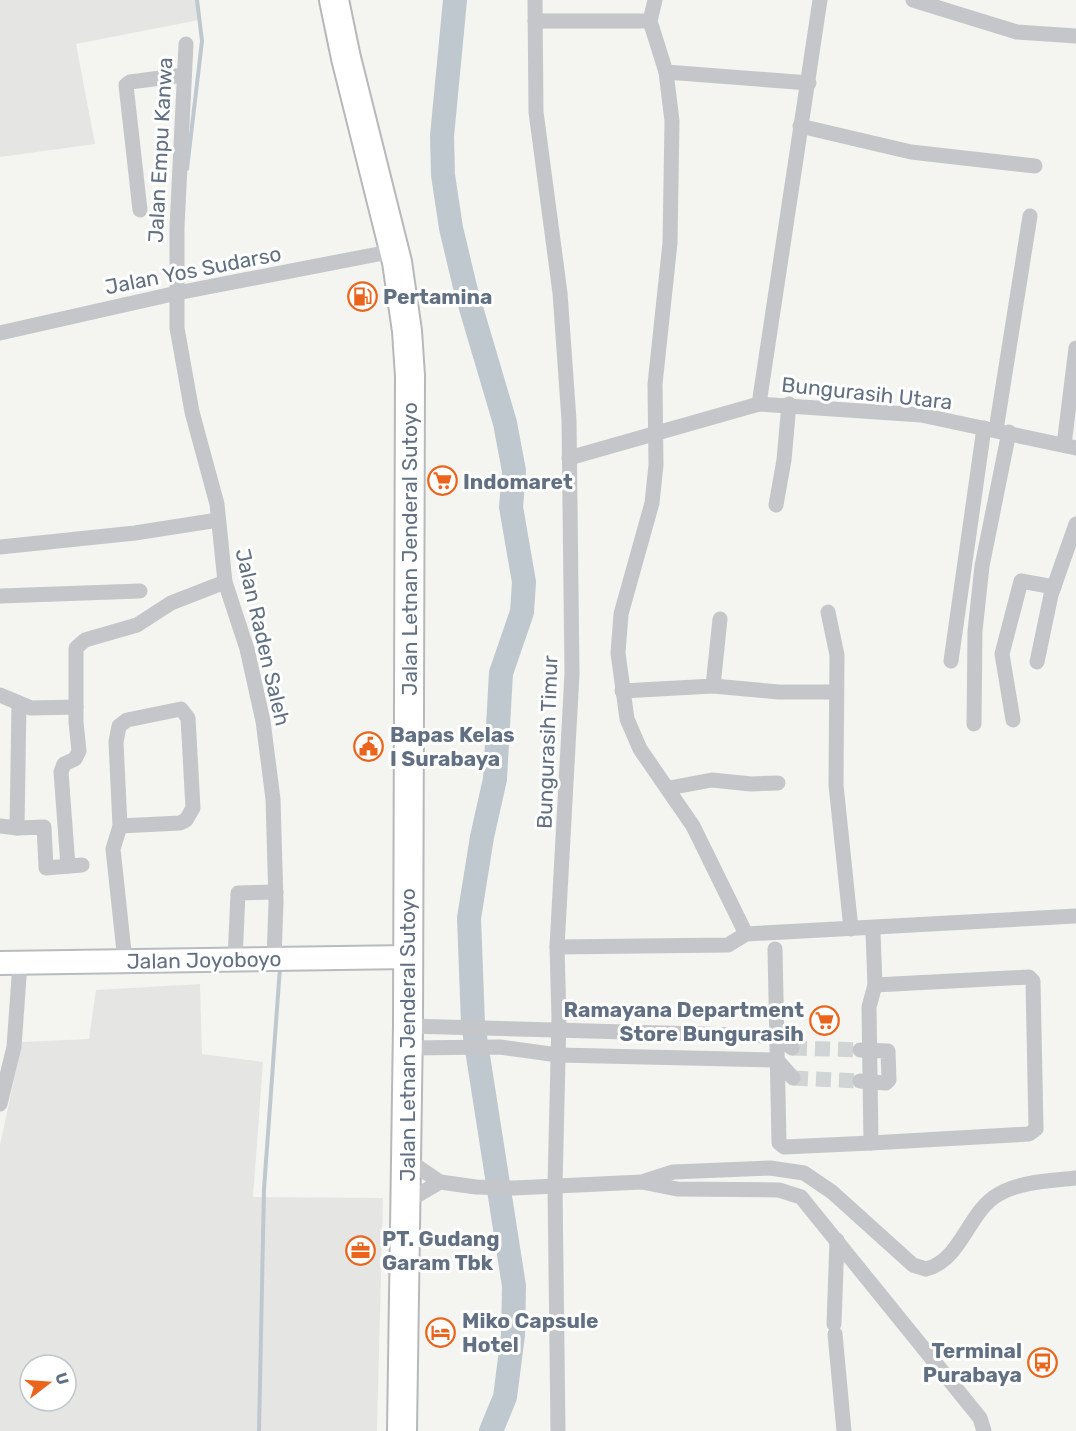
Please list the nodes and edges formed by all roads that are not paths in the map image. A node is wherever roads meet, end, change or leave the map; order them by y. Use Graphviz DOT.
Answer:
graph roads {
  1 [pos="334,0"];
  2 [pos="535,0"];
  3 [pos="655,0"];
  4 [pos="820,0"];
  5 [pos="913,0"];
  6 [pos="535,21"];
  7 [pos="650,21"];
  8 [pos="1076,36"];
  9 [pos="186,44"];
  10 [pos="666,72"];
  11 [pos="184,75"];
  12 [pos="808,83"];
  13 [pos="800,126"];
  14 [pos="1035,166"];
  15 [pos="140,210"];
  16 [pos="1030,216"];
  17 [pos="394,251"];
  18 [pos="180,292"];
  19 [pos="0,333"];
  20 [pos="1076,348"];
  21 [pos="759,404"];
  22 [pos="789,404"];
  23 [pos="996,430"];
  24 [pos="655,434"];
  25 [pos="1070,446"];
  26 [pos="569,458"];
  27 [pos="776,505"];
  28 [pos="218,520"];
  29 [pos="1076,524"];
  30 [pos="0,547"];
  31 [pos="225,582"];
  32 [pos="1054,586"];
  33 [pos="140,591"];
  34 [pos="0,596"];
  35 [pos="828,612"];
  36 [pos="720,619"];
  37 [pos="951,661"];
  38 [pos="1037,662"];
  39 [pos="713,686"];
  40 [pos="622,691"];
  41 [pos="835,692"];
  42 [pos="0,695"];
  43 [pos="19,703"];
  44 [pos="76,707"];
  45 [pos="1013,720"];
  46 [pos="974,724"];
  47 [pos="777,783"];
  48 [pos="669,788"];
  49 [pos="120,825"];
  50 [pos="0,826"];
  51 [pos="17,828"];
  52 [pos="276,892"];
  53 [pos="1076,916"];
  54 [pos="851,929"];
  55 [pos="873,933"];
  56 [pos="746,934"];
  57 [pos="557,947"];
  58 [pos="775,949"];
  59 [pos="409,957"];
  60 [pos="282,959"];
  61 [pos="235,960"];
  62 [pos="125,961"];
  63 [pos="10,963"];
  64 [pos="875,986"];
  65 [pos="494,1027"];
  66 [pos="559,1028"];
  67 [pos="631,1031"];
  68 [pos="776,1036"];
  69 [pos="408,1037"];
  70 [pos="495,1047"];
  71 [pos="792,1048"];
  72 [pos="558,1055"];
  73 [pos="631,1055"];
  74 [pos="777,1060"];
  75 [pos="793,1078"];
  76 [pos="0,1104"];
  77 [pos="871,1143"];
  78 [pos="406,1159"];
  79 [pos="1076,1178"];
  80 [pos="440,1182"];
  81 [pos="642,1182"];
  82 [pos="555,1186"];
  83 [pos="406,1202"];
  84 [pos="837,1240"];
  85 [pos="402,1431"];
  86 [pos="558,1431"];
  87 [pos="844,1431"];
  88 [pos="984,1431"];
  1 -- 17 [label="highway, Jalan Letnan Jenderal Sutoyo"];
  2 -- 6 [label="street, Bungurasih Timur"];
  3 -- 7 [label="street"];
  4 -- 12 [label="street"];
  5 -- 8 [label="street"];
  6 -- 7 [label="street"];
  6 -- 26 [label="street, Bungurasih Timur"];
  7 -- 10 [label="street"];
  9 -- 11 [label="street, Jalan Empu Kanwa"];
  10 -- 12 [label="street"];
  10 -- 24 [label="street"];
  11 -- 15 [label="street"];
  11 -- 18 [label="street, Jalan Empu Kanwa"];
  12 -- 13 [label="street"];
  13 -- 14 [label="street"];
  13 -- 21 [label="street"];
  16 -- 23 [label="street"];
  17 -- 18 [label="street, Jalan Yos Sudarso"];
  17 -- 59 [label="highway, Jalan Letnan Jenderal Sutoyo"];
  18 -- 19 [label="street, Jalan Yos Sudarso"];
  18 -- 28 [label="street, Jalan Raden Saleh"];
  20 -- 25 [label="street"];
  21 -- 22 [label="street, Bungurasih Utara"];
  21 -- 24 [label="street, Bungurasih Utara"];
  22 -- 23 [label="street, Bungurasih Utara"];
  22 -- 27 [label="street"];
  23 -- 25 [label="street, Bungurasih Utara"];
  23 -- 37 [label="street"];
  23 -- 46 [label="street"];
  24 -- 26 [label="street, Bungurasih Utara"];
  24 -- 40 [label="street"];
  26 -- 57 [label="street, Bungurasih Timur"];
  28 -- 30 [label="street"];
  28 -- 31 [label="street, Jalan Raden Saleh"];
  29 -- 32 [label="street"];
  31 -- 44 [label="street"];
  31 -- 52 [label="street, Jalan Raden Saleh"];
  32 -- 38 [label="street"];
  32 -- 45 [label="street"];
  33 -- 34 [label="street"];
  35 -- 41 [label="street"];
  36 -- 39 [label="street"];
  39 -- 40 [label="street"];
  39 -- 41 [label="street"];
  40 -- 48 [label="street"];
  41 -- 54 [label="street"];
  42 -- 43 [label="street"];
  43 -- 44 [label="street"];
  43 -- 51 [label="street"];
  44 -- 51 [label="street"];
  47 -- 48 [label="street"];
  48 -- 56 [label="street"];
  49 -- 49 [label="street"];
  49 -- 62 [label="street"];
  50 -- 51 [label="street"];
  52 -- 60 [label="street, Jalan Raden Saleh"];
  52 -- 61 [label="street"];
  53 -- 54 [label="street"];
  54 -- 56 [label="street"];
  55 -- 64 [label="street"];
  56 -- 57 [label="street"];
  57 -- 66 [label="street, Bungurasih Timur"];
  58 -- 68 [label="street"];
  59 -- 60 [label="street, Jalan Joyoboyo"];
  59 -- 69 [label="highway, Jalan Letnan Jenderal Sutoyo"];
  60 -- 61 [label="street, Jalan Joyoboyo"];
  61 -- 62 [label="street, Jalan Joyoboyo"];
  62 -- 63 [label="street, Jalan Joyoboyo"];
  63 -- 76 [label="street"];
  64 -- 77 [label="street"];
  64 -- 77 [label="street"];
  65 -- 66 [label="street"];
  65 -- 69 [label="street"];
  65 -- 70 [label="street"];
  66 -- 67 [label="street"];
  66 -- 72 [label="street, Bungurasih Timur"];
  67 -- 68 [label="street"];
  67 -- 73 [label="street"];
  68 -- 71 [label="street"];
  68 -- 74 [label="street"];
  69 -- 70 [label="street"];
  69 -- 78 [label="highway, Jalan Letnan Jenderal Sutoyo"];
  70 -- 72 [label="street"];
  72 -- 73 [label="street"];
  72 -- 82 [label="street, Bungurasih Timur"];
  73 -- 74 [label="street"];
  74 -- 75 [label="street"];
  74 -- 77 [label="street"];
  78 -- 80 [label="street"];
  78 -- 83 [label="highway, Jalan Letnan Jenderal Sutoyo"];
  79 -- 81 [label="street"];
  80 -- 82 [label="street"];
  80 -- 83 [label="street"];
  81 -- 82 [label="street"];
  81 -- 84 [label="street"];
  82 -- 86 [label="street, Bungurasih Timur"];
  83 -- 85 [label="highway, Jalan Letnan Jenderal Sutoyo"];
  84 -- 87 [label="street"];
  84 -- 88 [label="street"];
}
